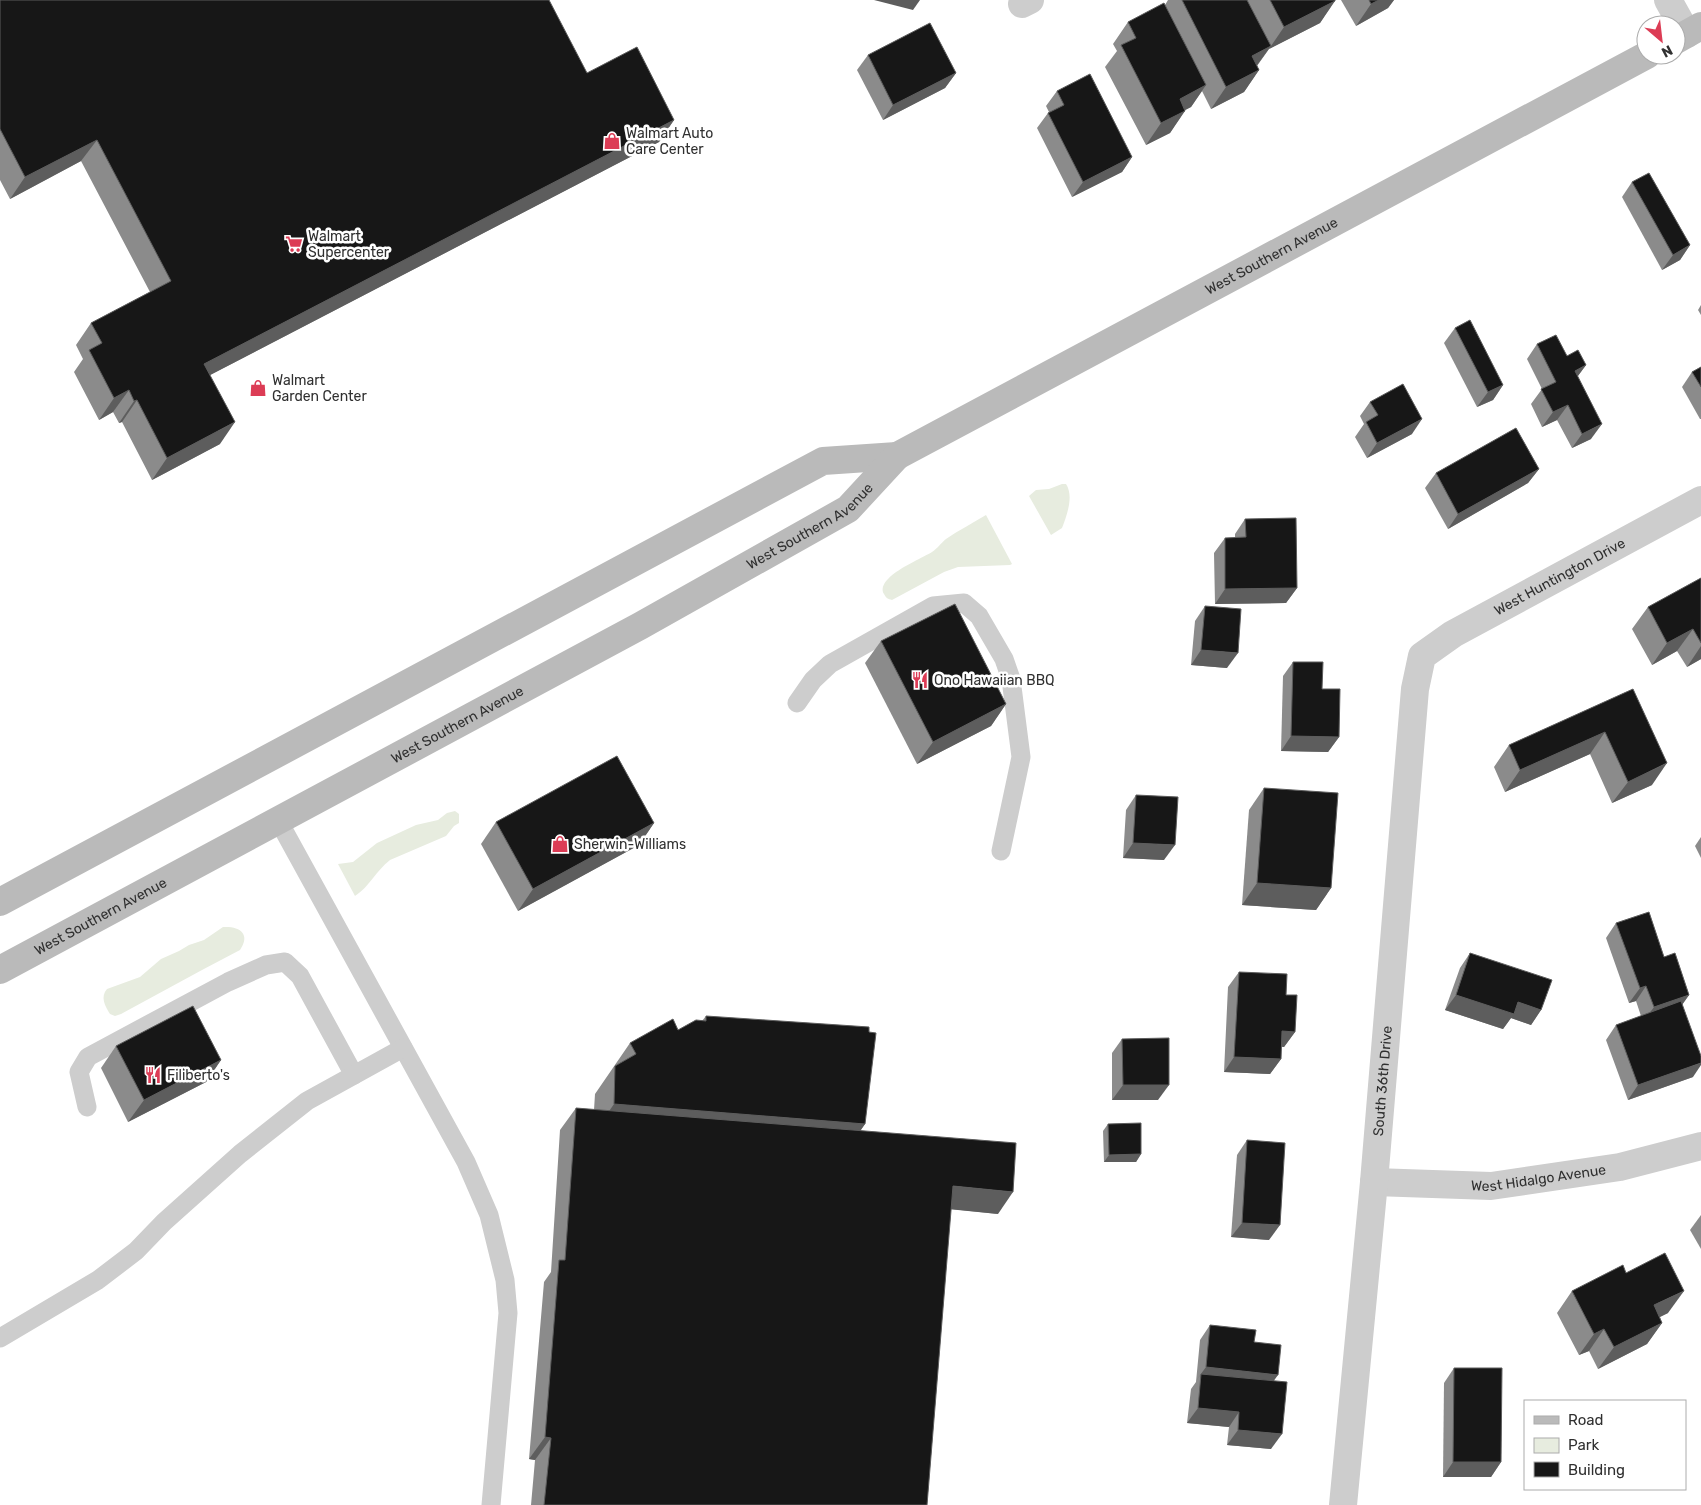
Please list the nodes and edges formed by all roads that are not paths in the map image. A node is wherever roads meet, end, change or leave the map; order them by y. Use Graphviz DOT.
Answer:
graph roads {
  1 [pos="1668,0"];
  2 [pos="1688,33"];
  3 [pos="1636,61"];
  4 [pos="897,456"];
  5 [pos="1701,500"];
  6 [pos="1422,656"];
  7 [pos="796,703"];
  8 [pos="278,820"];
  9 [pos="1001,851"];
  10 [pos="0,902"];
  11 [pos="0,970"];
  12 [pos="403,1048"];
  13 [pos="354,1075"];
  14 [pos="87,1107"];
  15 [pos="1701,1146"];
  16 [pos="1374,1182"];
  17 [pos="0,1338"];
  18 [pos="491,1505"];
  19 [pos="1343,1505"];
  1 -- 2 [label="street"];
  3 -- 4 [label="main road, West Southern Avenue"];
  4 -- 8 [label="main road, West Southern Avenue"];
  4 -- 10 [label="main road, West Southern Avenue"];
  5 -- 6 [label="street, West Huntington Drive"];
  6 -- 16 [label="street, South 36th Drive"];
  7 -- 9 [label="lane"];
  8 -- 11 [label="main road, West Southern Avenue"];
  8 -- 12 [label="lane"];
  12 -- 13 [label="lane"];
  12 -- 18 [label="lane"];
  13 -- 14 [label="lane"];
  13 -- 17 [label="lane"];
  15 -- 16 [label="street, West Hidalgo Avenue"];
  16 -- 19 [label="street, South 36th Drive"];
}
